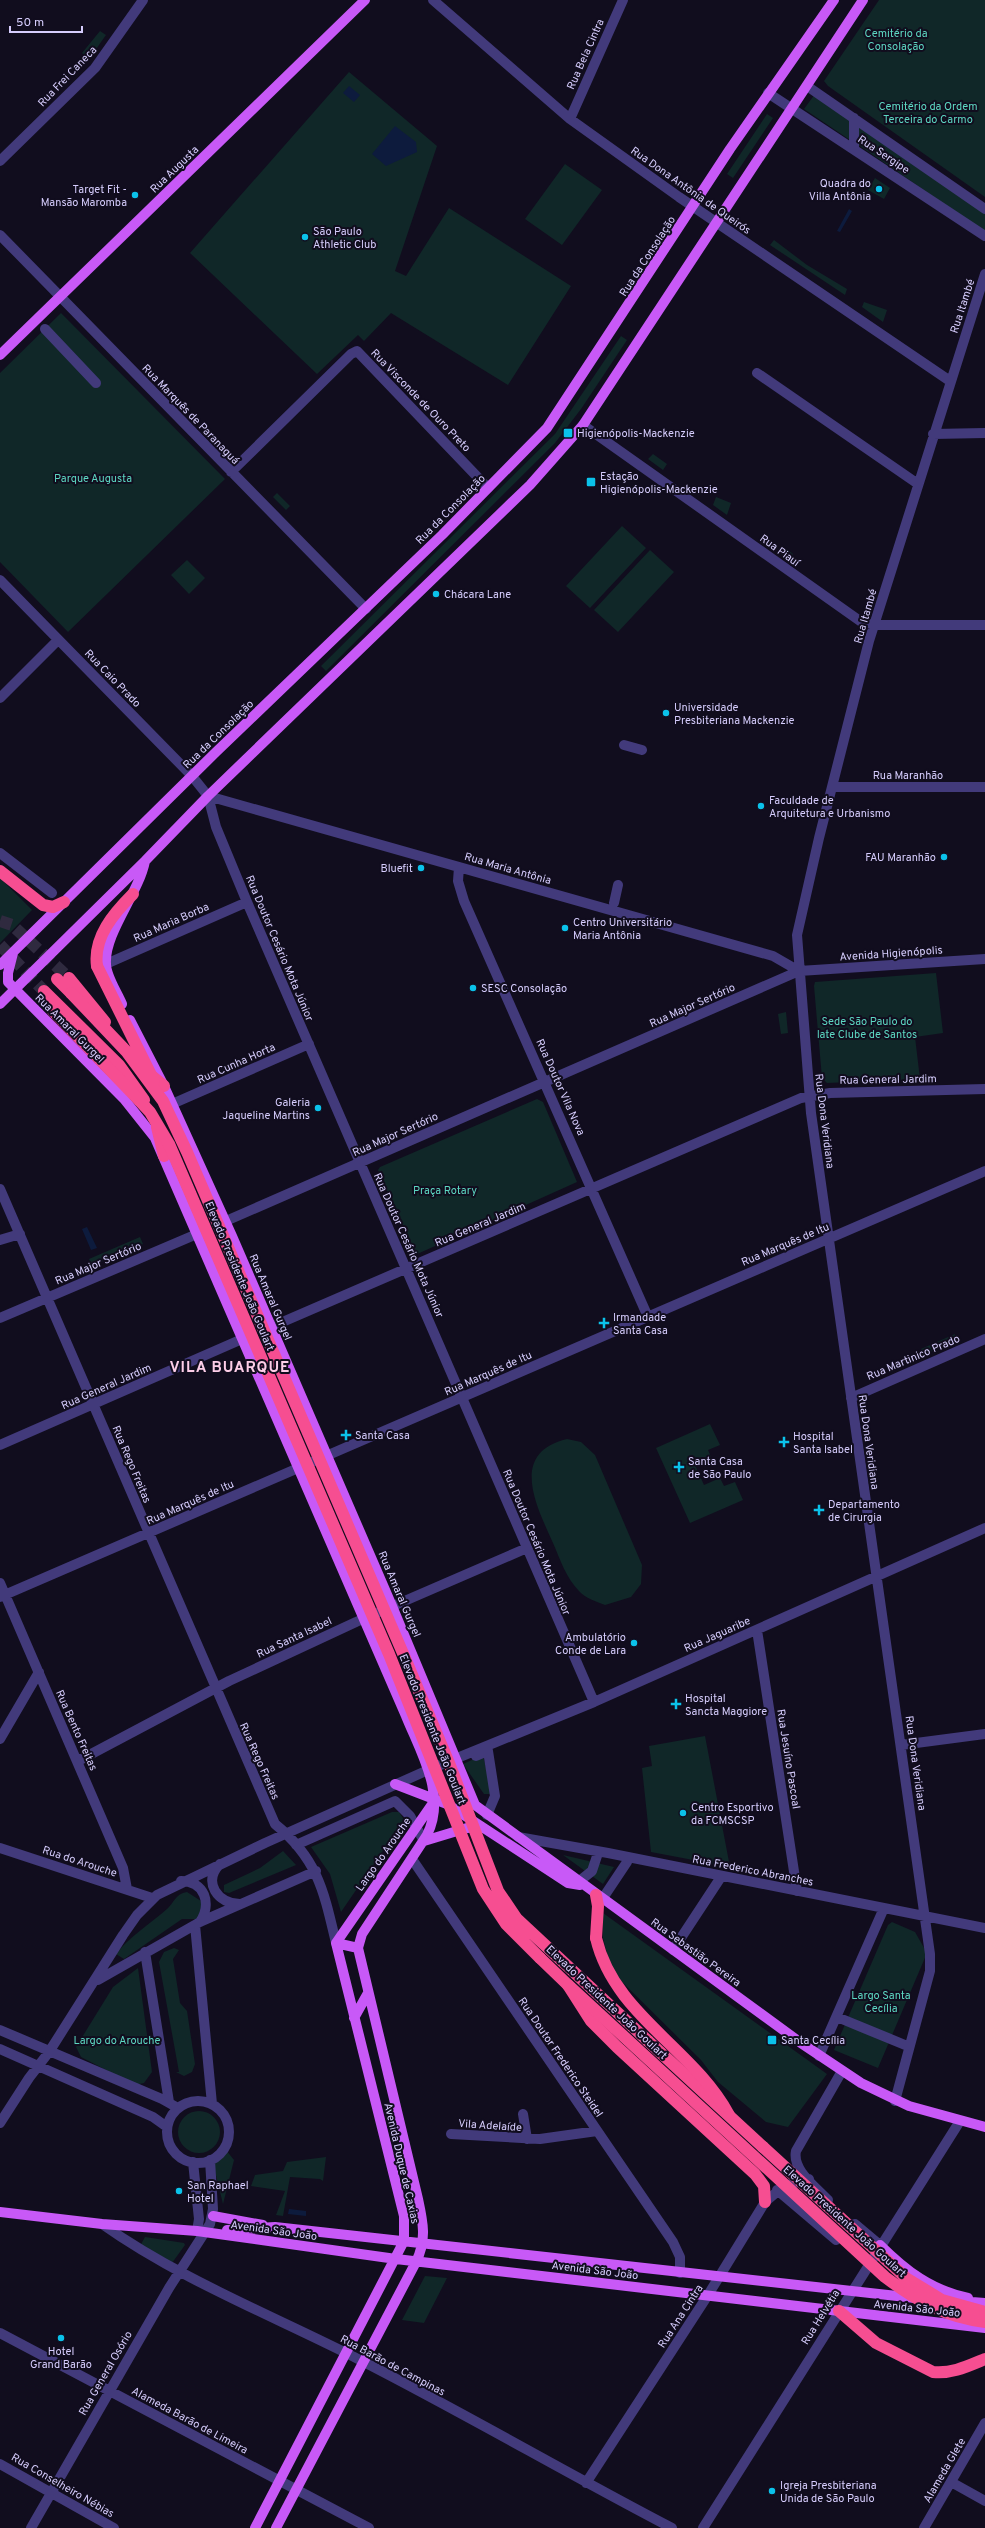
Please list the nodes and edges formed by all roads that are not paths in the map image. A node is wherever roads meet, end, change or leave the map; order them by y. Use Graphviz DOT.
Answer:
graph roads {
  1 [pos="143,0"];
  2 [pos="365,0"];
  3 [pos="433,0"];
  4 [pos="623,0"];
  5 [pos="834,0"];
  6 [pos="863,0"];
  7 [pos="807,86"];
  8 [pos="768,93"];
  9 [pos="793,107"];
  10 [pos="854,118"];
  11 [pos="570,119"];
  12 [pos="854,148"];
  13 [pos="0,161"];
  14 [pos="693,207"];
  15 [pos="985,209"];
  16 [pos="717,222"];
  17 [pos="0,235"];
  18 [pos="985,236"];
  19 [pos="985,274"];
  20 [pos="60,297"];
  21 [pos="45,329"];
  22 [pos="0,355"];
  23 [pos="757,374"];
  24 [pos="950,381"];
  25 [pos="96,383"];
  26 [pos="583,425"];
  27 [pos="985,433"];
  28 [pos="933,434"];
  29 [pos="231,472"];
  30 [pos="918,484"];
  31 [pos="488,488"];
  32 [pos="0,580"];
  33 [pos="366,609"];
  34 [pos="874,625"];
  35 [pos="985,625"];
  36 [pos="58,640"];
  37 [pos="0,698"];
  38 [pos="624,745"];
  39 [pos="642,750"];
  40 [pos="192,776"];
  41 [pos="832,787"];
  42 [pos="985,787"];
  43 [pos="208,796"];
  44 [pos="0,853"];
  45 [pos="145,861"];
  46 [pos="459,867"];
  47 [pos="0,871"];
  48 [pos="618,885"];
  49 [pos="52,892"];
  50 [pos="133,894"];
  51 [pos="64,902"];
  52 [pos="247,902"];
  53 [pos="614,903"];
  54 [pos="13,953"];
  55 [pos="985,958"];
  56 [pos="779,959"];
  57 [pos="0,965"];
  58 [pos="101,965"];
  59 [pos="799,971"];
  60 [pos="778,979"];
  61 [pos="15,990"];
  62 [pos="0,1004"];
  63 [pos="309,1044"];
  64 [pos="545,1082"];
  65 [pos="164,1086"];
  66 [pos="985,1089"];
  67 [pos="809,1096"];
  68 [pos="167,1103"];
  69 [pos="164,1156"];
  70 [pos="359,1163"];
  71 [pos="985,1171"];
  72 [pos="592,1188"];
  73 [pos="0,1189"];
  74 [pos="226,1221"];
  75 [pos="198,1233"];
  76 [pos="20,1234"];
  77 [pos="828,1238"];
  78 [pos="0,1240"];
  79 [pos="406,1269"];
  80 [pos="47,1298"];
  81 [pos="648,1316"];
  82 [pos="0,1318"];
  83 [pos="271,1327"];
  84 [pos="243,1339"];
  85 [pos="985,1339"];
  86 [pos="462,1397"];
  87 [pos="851,1398"];
  88 [pos="93,1404"];
  89 [pos="0,1445"];
  90 [pos="327,1455"];
  91 [pos="298,1468"];
  92 [pos="985,1528"];
  93 [pos="148,1533"];
  94 [pos="526,1548"];
  95 [pos="876,1575"];
  96 [pos="0,1583"];
  97 [pos="3,1596"];
  98 [pos="392,1606"];
  99 [pos="363,1618"];
  100 [pos="757,1630"];
  101 [pos="39,1672"];
  102 [pos="215,1688"];
  103 [pos="594,1702"];
  104 [pos="985,1734"];
  105 [pos="0,1739"];
  106 [pos="901,1745"];
  107 [pos="456,1758"];
  108 [pos="473,1758"];
  109 [pos="78,1761"];
  110 [pos="428,1770"];
  111 [pos="395,1784"];
  112 [pos="435,1798"];
  113 [pos="487,1815"];
  114 [pos="417,1827"];
  115 [pos="481,1827"];
  116 [pos="286,1833"];
  117 [pos="516,1837"];
  118 [pos="424,1841"];
  119 [pos="296,1845"];
  120 [pos="0,1848"];
  121 [pos="597,1856"];
  122 [pos="412,1859"];
  123 [pos="223,1862"];
  124 [pos="627,1862"];
  125 [pos="316,1871"];
  126 [pos="721,1876"];
  127 [pos="181,1881"];
  128 [pos="583,1883"];
  129 [pos="128,1889"];
  130 [pos="797,1891"];
  131 [pos="601,1895"];
  132 [pos="152,1898"];
  133 [pos="240,1904"];
  134 [pos="884,1908"];
  135 [pos="925,1916"];
  136 [pos="198,1923"];
  137 [pos="985,1928"];
  138 [pos="336,1943"];
  139 [pos="358,1948"];
  140 [pos="673,1950"];
  141 [pos="145,1952"];
  142 [pos="94,1982"];
  143 [pos="568,1985"];
  144 [pos="368,1993"];
  145 [pos="837,2017"];
  146 [pos="354,2018"];
  147 [pos="0,2030"];
  148 [pos="905,2045"];
  149 [pos="0,2049"];
  150 [pos="49,2052"];
  151 [pos="819,2056"];
  152 [pos="38,2066"];
  153 [pos="842,2071"];
  154 [pos="895,2101"];
  155 [pos="168,2102"];
  156 [pos="212,2104"];
  157 [pos="178,2108"];
  158 [pos="523,2114"];
  159 [pos="729,2115"];
  160 [pos="960,2121"];
  161 [pos="0,2123"];
  162 [pos="167,2127"];
  163 [pos="985,2128"];
  164 [pos="597,2131"];
  165 [pos="451,2134"];
  166 [pos="527,2139"];
  167 [pos="210,2160"];
  168 [pos="193,2162"];
  169 [pos="809,2179"];
  170 [pos="777,2190"];
  171 [pos="765,2202"];
  172 [pos="0,2212"];
  173 [pos="213,2216"];
  174 [pos="102,2224"];
  175 [pos="275,2226"];
  176 [pos="200,2232"];
  177 [pos="404,2241"];
  178 [pos="424,2243"];
  179 [pos="880,2245"];
  180 [pos="396,2259"];
  181 [pos="416,2262"];
  182 [pos="867,2266"];
  183 [pos="180,2270"];
  184 [pos="680,2273"];
  185 [pos="719,2278"];
  186 [pos="851,2291"];
  187 [pos="708,2295"];
  188 [pos="984,2306"];
  189 [pos="839,2311"];
  190 [pos="985,2322"];
  191 [pos="985,2328"];
  192 [pos="0,2333"];
  193 [pos="347,2353"];
  194 [pos="985,2359"];
  195 [pos="362,2361"];
  196 [pos="109,2391"];
  197 [pos="985,2423"];
  198 [pos="0,2464"];
  199 [pos="280,2481"];
  200 [pos="951,2482"];
  201 [pos="586,2483"];
  202 [pos="296,2490"];
  203 [pos="51,2492"];
  204 [pos="985,2501"];
  205 [pos="31,2528"];
  206 [pos="114,2528"];
  207 [pos="256,2528"];
  208 [pos="276,2528"];
  209 [pos="369,2528"];
  210 [pos="672,2528"];
  211 [pos="703,2528"];
  212 [pos="924,2528"];
  1 -- 13 [label="street, Rua Frei Caneca"];
  2 -- 20 [label="main road, Rua Augusta"];
  3 -- 11 [label="street, Rua Dona Antônia de Queirós"];
  4 -- 11 [label="street, Rua Bela Cintra"];
  5 -- 8 [label="main road, Rua da Consolação"];
  6 -- 7 [label="main road"];
  7 -- 9 [label="main road"];
  7 -- 10 [label="street, Rua Sergipe"];
  8 -- 9 [label="street, Rua Sergipe"];
  8 -- 14 [label="main road, Rua da Consolação"];
  9 -- 12 [label="street, Rua Sergipe"];
  9 -- 16 [label="main road"];
  10 -- 12 [label="street"];
  10 -- 15 [label="street, Rua Sergipe"];
  11 -- 14 [label="street, Rua Dona Antônia de Queirós"];
  12 -- 18 [label="street, Rua Sergipe"];
  14 -- 16 [label="street, Rua Dona Antônia de Queirós"];
  14 -- 31 [label="main road, Rua da Consolação"];
  16 -- 24 [label="street, Rua Dona Antônia de Queirós"];
  16 -- 26 [label="main road"];
  17 -- 20 [label="street, Rua Marquês de Paranaguá"];
  19 -- 24 [label="street, Rua Itambé"];
  20 -- 22 [label="main road, Rua Augusta"];
  20 -- 29 [label="street, Rua Marquês de Paranaguá"];
  21 -- 25 [label="street"];
  23 -- 30 [label="street"];
  24 -- 28 [label="street, Rua Itambé"];
  26 -- 34 [label="street, Rua Piauí"];
  26 -- 43 [label="main road"];
  27 -- 28 [label="street"];
  28 -- 30 [label="street, Rua Itambé"];
  29 -- 31 [label="street, Rua Visconde de Ouro Preto"];
  29 -- 33 [label="street, Rua Marquês de Paranaguá"];
  30 -- 34 [label="street, Rua Itambé"];
  31 -- 33 [label="main road, Rua da Consolação"];
  32 -- 36 [label="street, Rua Caio Prado"];
  33 -- 40 [label="main road, Rua da Consolação"];
  34 -- 35 [label="street, Rua Piauí"];
  34 -- 41 [label="street, Rua Itambé"];
  36 -- 37 [label="street"];
  36 -- 40 [label="street, Rua Caio Prado"];
  38 -- 39 [label="street"];
  40 -- 43 [label="street, Rua Caio Prado"];
  40 -- 51 [label="main road, Rua da Consolação"];
  41 -- 42 [label="street, Rua Maranhão"];
  41 -- 59 [label="street, Rua Itambé"];
  43 -- 45 [label="main road"];
  43 -- 46 [label="street, Rua Maria Antônia"];
  43 -- 52 [label="street, Rua Doutor Cesário Mota Júnior"];
  44 -- 49 [label="street"];
  45 -- 50 [label="main road"];
  45 -- 61 [label="main road"];
  46 -- 56 [label="street, Rua Maria Antônia"];
  46 -- 64 [label="street, Rua Doutor Vila Nova"];
  47 -- 51 [label="highway"];
  48 -- 53 [label="street"];
  50 -- 58 [label="highway"];
  51 -- 54 [label="main road, Rua da Consolação"];
  52 -- 58 [label="street, Rua Maria Borba"];
  52 -- 63 [label="street, Rua Doutor Cesário Mota Júnior"];
  54 -- 57 [label="main road, Rua da Consolação"];
  54 -- 61 [label="main road, Rua Amaral Gurgel"];
  55 -- 59 [label="street, Avenida Higienópolis"];
  56 -- 59 [label="street, Rua Maria Antônia"];
  56 -- 60 [label="street"];
  58 -- 65 [label="main road, Rua Amaral Gurgel"];
  58 -- 68 [label="highway, bridge"];
  59 -- 60 [label="street, Rua Major Sertório"];
  59 -- 67 [label="street, Rua Dona Veridiana"];
  60 -- 64 [label="street, Rua Major Sertório"];
  61 -- 62 [label="main road"];
  61 -- 69 [label="main road, Rua Amaral Gurgel"];
  63 -- 68 [label="street, Rua Cunha Horta"];
  63 -- 70 [label="street, Rua Doutor Cesário Mota Júnior"];
  64 -- 70 [label="street, Rua Major Sertório"];
  64 -- 72 [label="street, Rua Doutor Vila Nova"];
  65 -- 68 [label="main road, Rua Amaral Gurgel"];
  65 -- 68 [label="highway, Elevado Presidente João Goulart, bridge"];
  66 -- 67 [label="street, Rua General Jardim"];
  67 -- 72 [label="street, Rua General Jardim"];
  67 -- 77 [label="street, Rua Dona Veridiana"];
  68 -- 74 [label="main road, Rua Amaral Gurgel"];
  68 -- 159 [label="highway, Elevado Presidente João Goulart, bridge"];
  69 -- 75 [label="main road, Rua Amaral Gurgel"];
  69 -- 143 [label="highway, Elevado Presidente João Goulart, bridge"];
  70 -- 74 [label="street, Rua Major Sertório"];
  70 -- 79 [label="street, Rua Doutor Cesário Mota Júnior"];
  71 -- 77 [label="street, Rua Marquês de Itu"];
  72 -- 79 [label="street, Rua General Jardim"];
  72 -- 81 [label="street, Rua Doutor Vila Nova"];
  73 -- 76 [label="street, Rua Rego Freitas"];
  74 -- 75 [label="street, Rua Major Sertório"];
  74 -- 83 [label="main road, Rua Amaral Gurgel"];
  75 -- 80 [label="street, Rua Major Sertório"];
  75 -- 84 [label="main road, Rua Amaral Gurgel"];
  76 -- 78 [label="street"];
  76 -- 80 [label="street, Rua Rego Freitas"];
  77 -- 81 [label="street, Rua Marquês de Itu"];
  77 -- 87 [label="street, Rua Dona Veridiana"];
  79 -- 83 [label="street, Rua General Jardim"];
  79 -- 86 [label="street, Rua Doutor Cesário Mota Júnior"];
  80 -- 82 [label="street, Rua Major Sertório"];
  80 -- 88 [label="street, Rua Rego Freitas"];
  81 -- 86 [label="street, Rua Marquês de Itu"];
  83 -- 84 [label="street, Rua General Jardim"];
  83 -- 90 [label="main road, Rua Amaral Gurgel"];
  84 -- 88 [label="street, Rua General Jardim"];
  84 -- 91 [label="main road, Rua Amaral Gurgel"];
  85 -- 87 [label="street, Rua Martinico Prado"];
  86 -- 90 [label="street, Rua Marquês de Itu"];
  86 -- 94 [label="street, Rua Doutor Cesário Mota Júnior"];
  87 -- 95 [label="street, Rua Dona Veridiana"];
  88 -- 89 [label="street, Rua General Jardim"];
  88 -- 93 [label="street, Rua Rego Freitas"];
  90 -- 91 [label="street, Rua Marquês de Itu"];
  90 -- 98 [label="main road, Rua Amaral Gurgel"];
  91 -- 93 [label="street, Rua Marquês de Itu"];
  91 -- 99 [label="main road, Rua Amaral Gurgel"];
  92 -- 95 [label="street, Rua Jaguaribe"];
  93 -- 97 [label="street, Rua Marquês de Itu"];
  93 -- 102 [label="street, Rua Rego Freitas"];
  94 -- 98 [label="street, Rua Santa Isabel"];
  94 -- 103 [label="street, Rua Doutor Cesário Mota Júnior"];
  95 -- 100 [label="street, Rua Jaguaribe"];
  95 -- 106 [label="street, Rua Dona Veridiana"];
  96 -- 97 [label="street, Rua Bento Freitas"];
  97 -- 101 [label="street, Rua Bento Freitas"];
  98 -- 99 [label="street, Rua Santa Isabel"];
  98 -- 107 [label="main road, Rua Amaral Gurgel"];
  99 -- 102 [label="street, Rua Santa Isabel"];
  99 -- 110 [label="main road, Rua Amaral Gurgel"];
  100 -- 103 [label="street, Rua Jaguaribe"];
  100 -- 130 [label="street, Rua Jesuíno Pascoal"];
  101 -- 105 [label="street"];
  101 -- 109 [label="street, Rua Bento Freitas"];
  102 -- 109 [label="street, Rua Santa Isabel"];
  102 -- 116 [label="street, Rua Rego Freitas"];
  103 -- 107 [label="street, Rua Jaguaribe"];
  104 -- 106 [label="street"];
  106 -- 135 [label="street, Rua Dona Veridiana"];
  107 -- 110 [label="street"];
  107 -- 113 [label="main road"];
  108 -- 113 [label="street"];
  109 -- 129 [label="street, Rua Bento Freitas"];
  110 -- 111 [label="street"];
  110 -- 112 [label="main road"];
  111 -- 112 [label="main road"];
  111 -- 116 [label="street"];
  112 -- 114 [label="main road, Largo do Arouche"];
  112 -- 115 [label="main road"];
  112 -- 118 [label="main road"];
  113 -- 117 [label="main road, Rua Sebastião Pereira"];
  114 -- 118 [label="street"];
  114 -- 119 [label="street"];
  114 -- 138 [label="main road, Largo do Arouche"];
  115 -- 118 [label="main road"];
  115 -- 128 [label="main road"];
  116 -- 119 [label="street"];
  116 -- 123 [label="street"];
  117 -- 126 [label="street, Rua Frederico Abranches"];
  117 -- 128 [label="main road, Rua Sebastião Pereira"];
  118 -- 122 [label="main road"];
  119 -- 125 [label="street"];
  120 -- 129 [label="street, Rua do Arouche"];
  121 -- 128 [label="street"];
  122 -- 139 [label="main road"];
  122 -- 164 [label="street, Rua Doutor Frederico Steidel"];
  123 -- 127 [label="street"];
  123 -- 133 [label="street"];
  124 -- 131 [label="street"];
  125 -- 133 [label="street"];
  125 -- 138 [label="street, Avenida Duque de Caxias"];
  126 -- 130 [label="street, Rua Frederico Abranches"];
  126 -- 140 [label="street"];
  127 -- 132 [label="street"];
  127 -- 136 [label="street"];
  128 -- 131 [label="main road, Rua Sebastião Pereira"];
  129 -- 132 [label="street, Rua do Arouche"];
  130 -- 134 [label="street, Rua Frederico Abranches"];
  131 -- 140 [label="main road, Rua Sebastião Pereira"];
  131 -- 159 [label="highway, bridge"];
  132 -- 142 [label="street"];
  133 -- 136 [label="street"];
  134 -- 135 [label="street, Rua Frederico Abranches"];
  134 -- 145 [label="street"];
  135 -- 137 [label="street, Rua Frederico Abranches"];
  135 -- 154 [label="street"];
  136 -- 141 [label="street"];
  136 -- 156 [label="street"];
  138 -- 139 [label="main road"];
  138 -- 146 [label="main road, Avenida Duque de Caxias"];
  139 -- 144 [label="main road, Avenida Duque de Caxias"];
  140 -- 151 [label="main road, Rua Sebastião Pereira"];
  141 -- 142 [label="street"];
  141 -- 155 [label="street"];
  142 -- 150 [label="street"];
  143 -- 171 [label="highway, bridge"];
  143 -- 190 [label="highway, Elevado Presidente João Goulart, bridge"];
  144 -- 146 [label="main road"];
  144 -- 178 [label="main road, Avenida Duque de Caxias"];
  145 -- 148 [label="street"];
  145 -- 151 [label="street"];
  146 -- 177 [label="main road, Avenida Duque de Caxias"];
  147 -- 150 [label="street"];
  149 -- 152 [label="street"];
  150 -- 152 [label="street"];
  150 -- 155 [label="street"];
  151 -- 153 [label="main road, Rua Sebastião Pereira"];
  152 -- 161 [label="street"];
  152 -- 162 [label="street"];
  153 -- 154 [label="main road, Rua Sebastião Pereira"];
  153 -- 169 [label="street"];
  154 -- 160 [label="main road, Rua Sebastião Pereira"];
  155 -- 157 [label="street"];
  156 -- 157 [label="street"];
  156 -- 167 [label="street"];
  157 -- 162 [label="street"];
  158 -- 166 [label="street, Vila Adelaíde"];
  159 -- 188 [label="highway, Elevado Presidente João Goulart, bridge"];
  160 -- 163 [label="main road, Rua Sebastião Pereira"];
  160 -- 179 [label="street, Rua Helvétia"];
  162 -- 168 [label="street"];
  164 -- 166 [label="street, Vila Adelaíde"];
  164 -- 184 [label="street, Rua Doutor Frederico Steidel"];
  165 -- 166 [label="street, Vila Adelaíde"];
  167 -- 168 [label="street"];
  167 -- 173 [label="street"];
  168 -- 176 [label="street"];
  169 -- 170 [label="street, Rua Ana Cintra"];
  169 -- 179 [label="street"];
  170 -- 171 [label="street, Rua Ana Cintra"];
  170 -- 182 [label="street"];
  171 -- 185 [label="street, Rua Ana Cintra"];
  172 -- 174 [label="main road, Avenida São João"];
  173 -- 175 [label="main road"];
  173 -- 176 [label="street"];
  174 -- 176 [label="main road, Avenida São João"];
  174 -- 183 [label="street, Rua Barão de Campinas"];
  175 -- 176 [label="main road, Avenida São João"];
  175 -- 177 [label="main road, Avenida São João"];
  176 -- 180 [label="main road, Avenida São João"];
  176 -- 183 [label="street, Rua General Osório"];
  177 -- 178 [label="main road, Avenida São João"];
  177 -- 180 [label="main road, Avenida Duque de Caxias"];
  178 -- 181 [label="main road, Avenida Duque de Caxias"];
  178 -- 184 [label="main road, Avenida São João"];
  179 -- 182 [label="street, Rua Helvétia"];
  179 -- 188 [label="main road"];
  180 -- 181 [label="main road, Avenida São João"];
  180 -- 193 [label="main road, Avenida Duque de Caxias"];
  181 -- 187 [label="main road, Avenida São João"];
  181 -- 195 [label="main road, Avenida Duque de Caxias"];
  182 -- 186 [label="street, Rua Helvétia"];
  183 -- 193 [label="street, Rua Barão de Campinas"];
  183 -- 196 [label="street, Rua General Osório"];
  184 -- 185 [label="main road, Avenida São João"];
  185 -- 186 [label="main road, Avenida São João"];
  185 -- 187 [label="street, Rua Ana Cintra"];
  186 -- 188 [label="main road, Avenida São João"];
  186 -- 189 [label="street, Rua Helvétia"];
  187 -- 189 [label="main road, Avenida São João"];
  187 -- 201 [label="street, Rua Ana Cintra"];
  189 -- 191 [label="main road, Avenida São João"];
  189 -- 194 [label="highway"];
  189 -- 211 [label="street, Rua Helvétia"];
  192 -- 196 [label="street, Alameda Barão de Limeira"];
  193 -- 195 [label="street, Rua Barão de Campinas"];
  193 -- 199 [label="main road, Avenida Duque de Caxias"];
  195 -- 201 [label="street, Rua Barão de Campinas"];
  195 -- 202 [label="main road, Avenida Duque de Caxias"];
  196 -- 199 [label="street, Alameda Barão de Limeira"];
  196 -- 203 [label="street, Rua General Osório"];
  197 -- 200 [label="street, Alameda Glete"];
  198 -- 203 [label="street, Rua Conselheiro Nébias"];
  199 -- 202 [label="street, Alameda Barão de Limeira"];
  199 -- 207 [label="main road, Avenida Duque de Caxias"];
  200 -- 204 [label="street"];
  200 -- 212 [label="street, Alameda Glete"];
  201 -- 210 [label="street, Rua Barão de Campinas"];
  202 -- 208 [label="main road, Avenida Duque de Caxias"];
  202 -- 209 [label="street, Alameda Barão de Limeira"];
  203 -- 205 [label="street, Rua General Osório"];
  203 -- 206 [label="street, Rua Conselheiro Nébias"];
}
